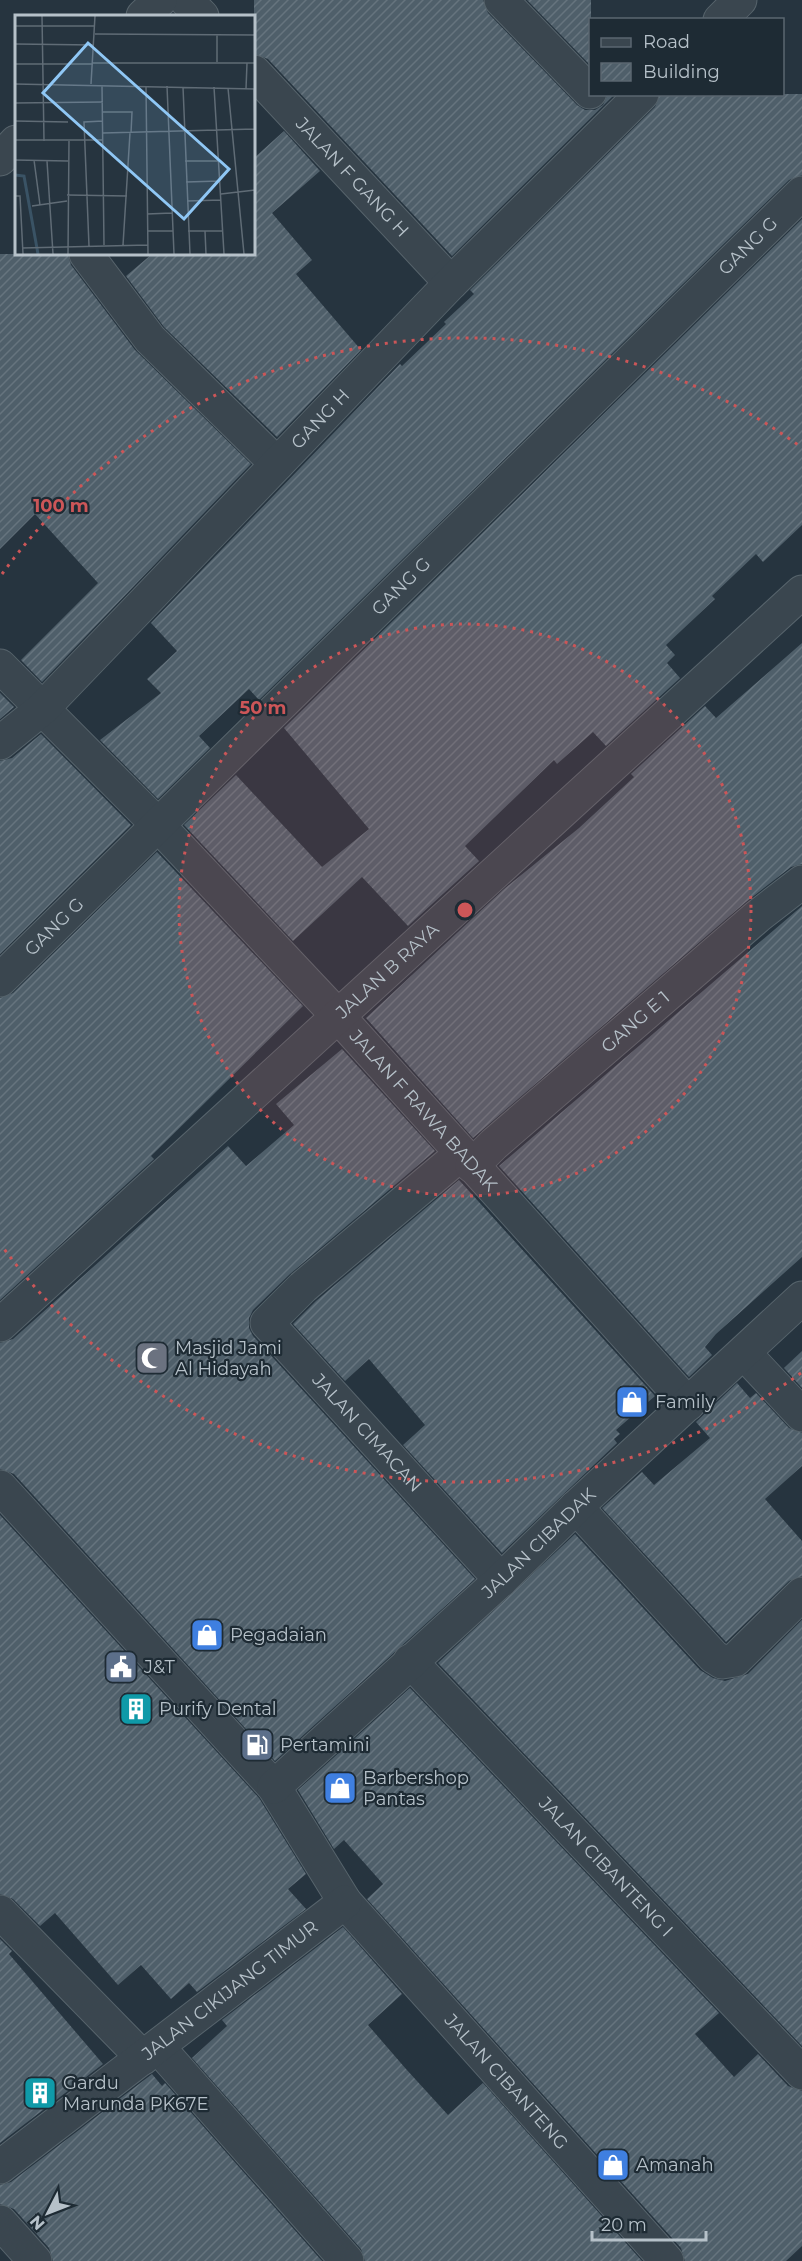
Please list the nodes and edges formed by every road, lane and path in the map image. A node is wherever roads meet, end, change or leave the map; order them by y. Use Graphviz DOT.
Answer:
graph roads {
  1 [pos="160,0"];
  2 [pos="186,0"];
  3 [pos="501,0"];
  4 [pos="740,0"];
  5 [pos="144,15"];
  6 [pos="201,15"];
  7 [pos="722,18"];
  8 [pos="255,73"];
  9 [pos="589,90"];
  10 [pos="595,96"];
  11 [pos="640,96"];
  12 [pos="616,119"];
  13 [pos="802,193"];
  14 [pos="87,255"];
  15 [pos="451,283"];
  16 [pos="277,464"];
  17 [pos="802,592"];
  18 [pos="0,666"];
  19 [pos="42,709"];
  20 [pos="0,743"];
  21 [pos="158,825"];
  22 [pos="802,882"];
  23 [pos="0,980"];
  24 [pos="338,1016"];
  25 [pos="466,1160"];
  26 [pos="303,1287"];
  27 [pos="802,1298"];
  28 [pos="0,1325"];
  29 [pos="744,1353"];
  30 [pos="688,1404"];
  31 [pos="802,1415"];
  32 [pos="0,1487"];
  33 [pos="576,1507"];
  34 [pos="501,1580"];
  35 [pos="802,1594"];
  36 [pos="410,1661"];
  37 [pos="274,1787"];
  38 [pos="345,1902"];
  39 [pos="0,1912"];
  40 [pos="150,2052"];
  41 [pos="802,2073"];
  42 [pos="0,2167"];
  43 [pos="0,2222"];
  44 [pos="34,2261"];
  45 [pos="347,2261"];
  46 [pos="667,2261"];
  1 -- 5 [label="street"];
  2 -- 6 [label="street"];
  3 -- 9 [label="street"];
  4 -- 7 [label="street"];
  8 -- 15 [label="street, JALAN F GANG H"];
  10 -- 12 [label="street"];
  11 -- 12 [label="street, GANG H"];
  12 -- 15 [label="street, GANG H"];
  13 -- 21 [label="street, GANG G"];
  14 -- 16 [label="street"];
  15 -- 16 [label="street, GANG H"];
  16 -- 19 [label="street, GANG H"];
  17 -- 24 [label="street, JALAN B RAYA"];
  18 -- 19 [label="street, JALAN F RAWA BADAK"];
  19 -- 20 [label="street, GANG H"];
  19 -- 21 [label="street, JALAN F RAWA BADAK"];
  21 -- 23 [label="street, GANG G"];
  21 -- 24 [label="street, JALAN F RAWA BADAK"];
  22 -- 25 [label="street, GANG E 1"];
  24 -- 25 [label="street, JALAN F RAWA BADAK"];
  24 -- 28 [label="street, JALAN B RAYA"];
  25 -- 26 [label="street, GANG E 1"];
  25 -- 30 [label="street, JALAN F RAWA BADAK"];
  26 -- 34 [label="street, JALAN CIMACAN"];
  27 -- 29 [label="street, JALAN CIBADAK"];
  29 -- 30 [label="street, JALAN CIBADAK"];
  29 -- 31 [label="street"];
  30 -- 33 [label="street, JALAN CIBADAK"];
  32 -- 37 [label="street, JALAN CIBANTENG"];
  33 -- 34 [label="street, JALAN CIBADAK"];
  33 -- 35 [label="street"];
  34 -- 36 [label="street, JALAN CIBADAK"];
  36 -- 37 [label="street, JALAN CIBADAK"];
  36 -- 41 [label="street, JALAN CIBANTENG I"];
  37 -- 38 [label="street, JALAN CIBANTENG"];
  38 -- 40 [label="street, JALAN CIKIJANG TIMUR"];
  38 -- 46 [label="street, JALAN CIBANTENG"];
  39 -- 40 [label="street"];
  40 -- 42 [label="street, JALAN CIKIJANG TIMUR"];
  40 -- 45 [label="street"];
  43 -- 44 [label="street"];
}
